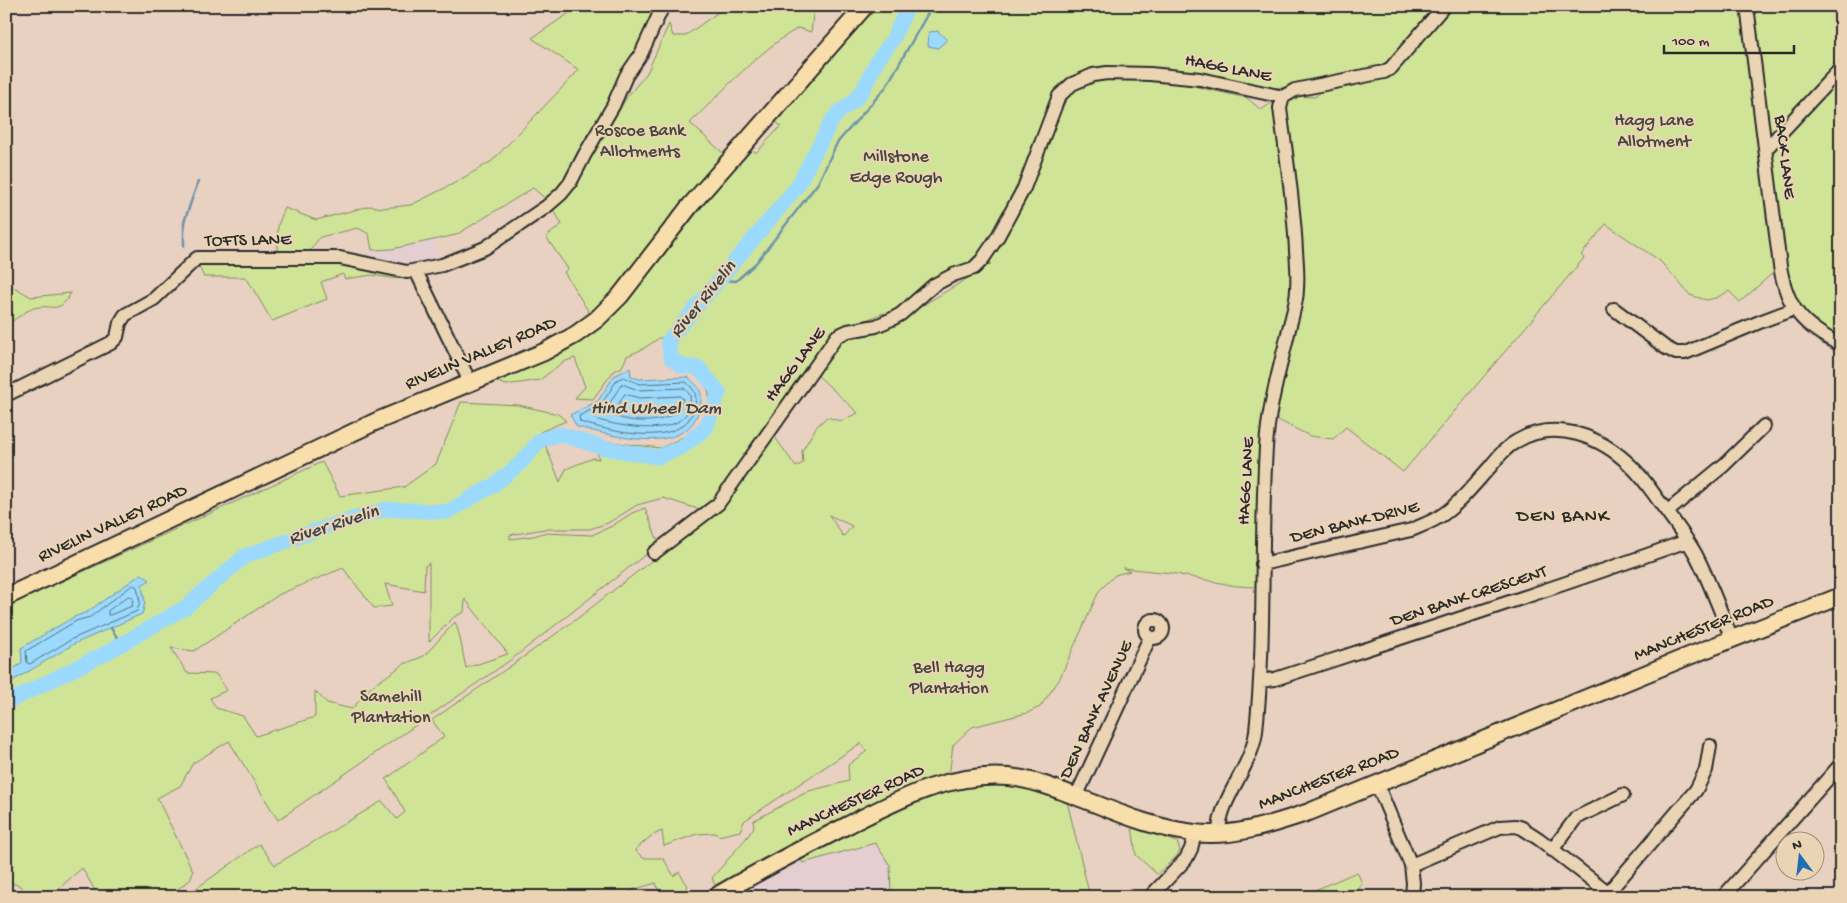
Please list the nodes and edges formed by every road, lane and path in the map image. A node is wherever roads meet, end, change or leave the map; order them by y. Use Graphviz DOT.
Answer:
graph roads {
  1 [pos="663,6"];
  2 [pos="865,6"];
  3 [pos="1444,6"];
  4 [pos="1747,6"];
  5 [pos="1841,68"];
  6 [pos="1283,97"];
  7 [pos="1766,149"];
  8 [pos="416,271"];
  9 [pos="1614,309"];
  10 [pos="1794,309"];
  11 [pos="1841,345"];
  12 [pos="470,382"];
  13 [pos="6,395"];
  14 [pos="1764,426"];
  15 [pos="1667,512"];
  16 [pos="1687,540"];
  17 [pos="654,553"];
  18 [pos="1262,564"];
  19 [pos="1841,596"];
  20 [pos="6,598"];
  21 [pos="1150,637"];
  22 [pos="1732,639"];
  23 [pos="1260,680"];
  24 [pos="1710,746"];
  25 [pos="1841,764"];
  26 [pos="1376,784"];
  27 [pos="1623,795"];
  28 [pos="1076,797"];
  29 [pos="1219,833"];
  30 [pos="1196,834"];
  31 [pos="1552,850"];
  32 [pos="1411,866"];
  33 [pos="1608,895"];
  34 [pos="714,897"];
  35 [pos="1150,897"];
  36 [pos="1412,897"];
  37 [pos="1723,897"];
  1 -- 8 [label="street, TOFTS LANE"];
  2 -- 12 [label="main road, RIVELIN VALLEY ROAD"];
  3 -- 6 [label="street"];
  4 -- 7 [label="street, BACK LANE"];
  5 -- 7 [label="street"];
  6 -- 17 [label="street, HAGG LANE"];
  6 -- 18 [label="street, HAGG LANE"];
  7 -- 10 [label="street, BACK LANE"];
  8 -- 12 [label="street"];
  8 -- 13 [label="street, TOFTS LANE"];
  9 -- 10 [label="street"];
  10 -- 11 [label="street"];
  12 -- 20 [label="main road, RIVELIN VALLEY ROAD"];
  14 -- 15 [label="street"];
  15 -- 16 [label="street, DEN BANK DRIVE"];
  15 -- 18 [label="street, DEN BANK DRIVE"];
  16 -- 22 [label="street, DEN BANK DRIVE"];
  16 -- 23 [label="street, DEN BANK CRESCENT"];
  18 -- 23 [label="street, HAGG LANE"];
  19 -- 22 [label="main road, MANCHESTER ROAD"];
  21 -- 28 [label="street, DEN BANK AVENUE"];
  22 -- 26 [label="main road, MANCHESTER ROAD"];
  23 -- 29 [label="street, HAGG LANE"];
  24 -- 33 [label="street"];
  25 -- 37 [label="street"];
  26 -- 29 [label="main road, MANCHESTER ROAD"];
  26 -- 32 [label="street"];
  27 -- 31 [label="street"];
  28 -- 30 [label="main road, MANCHESTER ROAD"];
  28 -- 34 [label="main road, MANCHESTER ROAD"];
  29 -- 30 [label="main road, MANCHESTER ROAD"];
  30 -- 35 [label="street"];
  31 -- 32 [label="street"];
  31 -- 33 [label="street"];
  32 -- 36 [label="street"];
}
